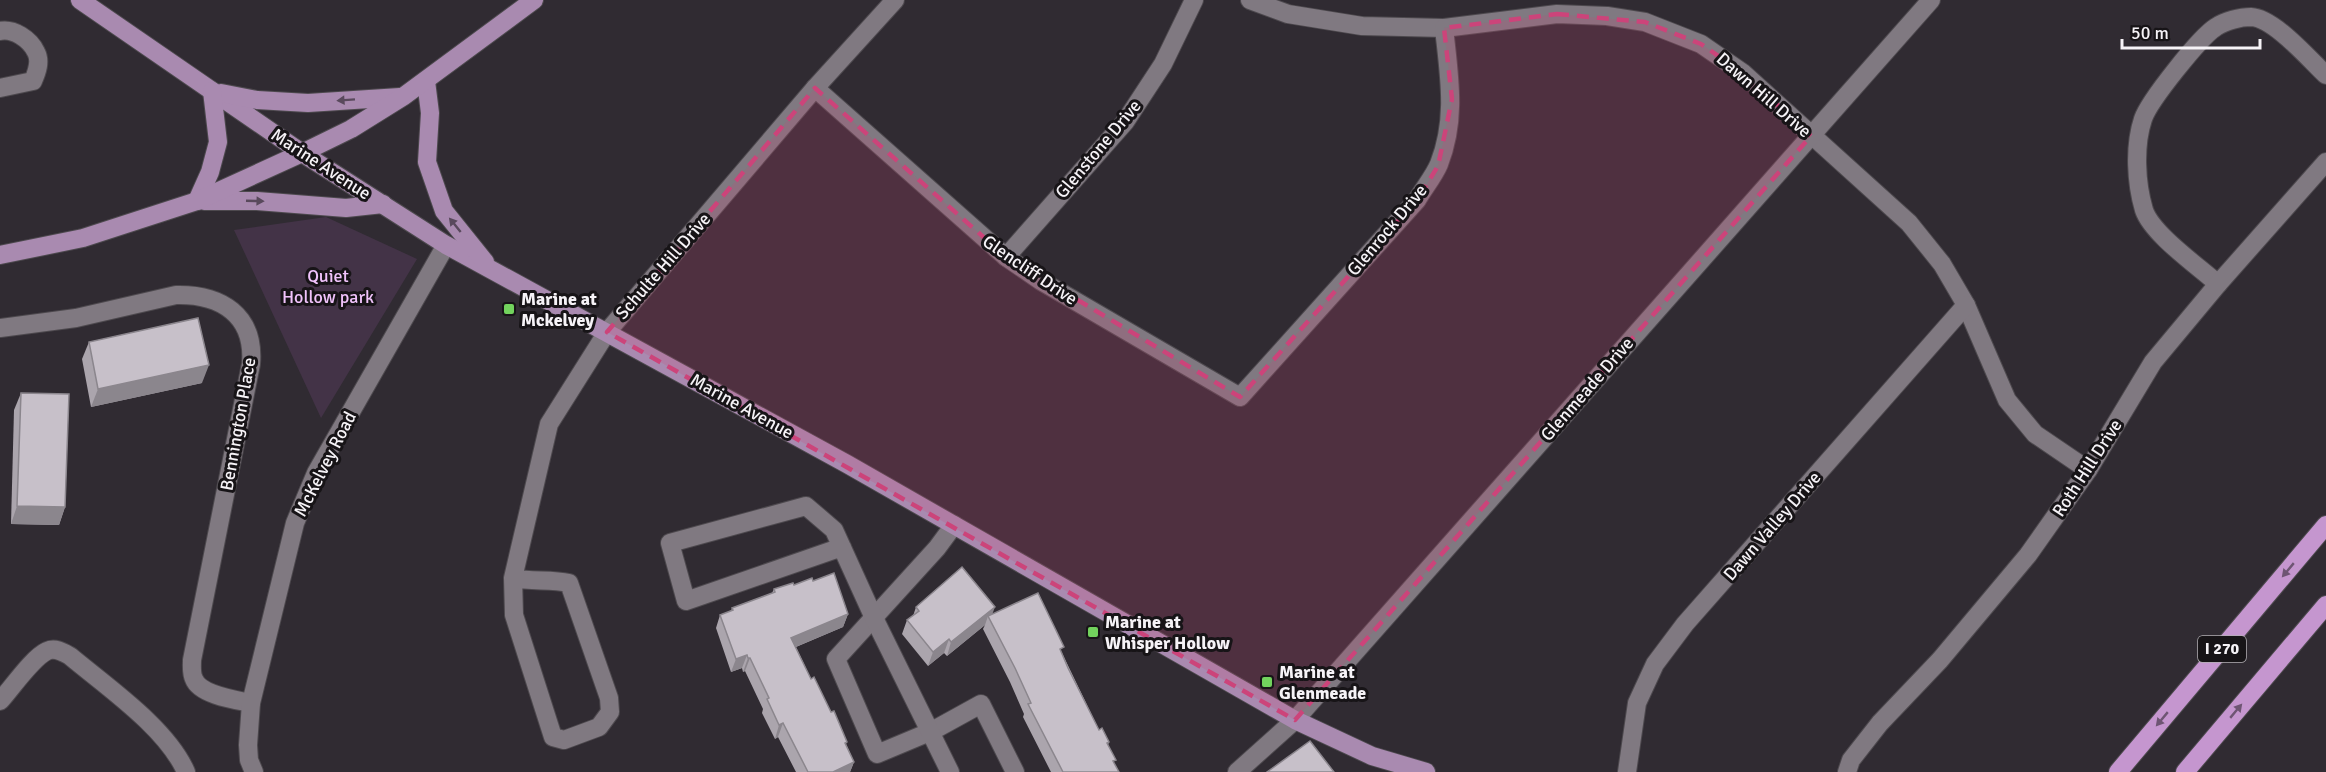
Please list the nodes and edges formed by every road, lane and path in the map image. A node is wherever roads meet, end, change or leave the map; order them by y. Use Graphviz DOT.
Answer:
graph roads {
  1 [pos="80,0"];
  2 [pos="534,0"];
  3 [pos="895,0"];
  4 [pos="1194,0"];
  5 [pos="1250,0"];
  6 [pos="1931,0"];
  7 [pos="1444,28"];
  8 [pos="0,31"];
  9 [pos="2326,75"];
  10 [pos="426,81"];
  11 [pos="0,88"];
  12 [pos="815,88"];
  13 [pos="212,91"];
  14 [pos="404,96"];
  15 [pos="1811,136"];
  16 [pos="302,153"];
  17 [pos="2326,162"];
  18 [pos="197,201"];
  19 [pos="383,204"];
  20 [pos="446,245"];
  21 [pos="0,255"];
  22 [pos="1006,257"];
  23 [pos="492,270"];
  24 [pos="2217,284"];
  25 [pos="1966,305"];
  26 [pos="0,328"];
  27 [pos="607,332"];
  28 [pos="1240,397"];
  29 [pos="2088,470"];
  30 [pos="954,525"];
  31 [pos="2326,525"];
  32 [pos="842,547"];
  33 [pos="513,578"];
  34 [pos="2326,605"];
  35 [pos="874,618"];
  36 [pos="0,701"];
  37 [pos="251,704"];
  38 [pos="1295,720"];
  39 [pos="932,731"];
  40 [pos="182,764"];
  41 [pos="254,772"];
  42 [pos="950,772"];
  43 [pos="1015,772"];
  44 [pos="1237,772"];
  45 [pos="1426,772"];
  46 [pos="1627,772"];
  47 [pos="1847,772"];
  48 [pos="2118,772"];
  49 [pos="2184,772"];
  1 -- 13 [label="main road, Marine Avenue"];
  2 -- 10 [label="main road"];
  3 -- 12 [label="street, Schulte Hill Drive"];
  4 -- 22 [label="street, Glenstone Drive"];
  5 -- 7 [label="street, Dawn Hill Drive"];
  6 -- 15 [label="street, Glenmeade Drive"];
  7 -- 15 [label="street, Dawn Hill Drive"];
  7 -- 28 [label="street, Glenrock Drive"];
  8 -- 11 [label="street"];
  9 -- 24 [label="street"];
  10 -- 14 [label="main road"];
  23 -- 10 [label="main road, one-way"];
  12 -- 22 [label="street, Glencliff Drive"];
  12 -- 27 [label="street, Schulte Hill Drive"];
  14 -- 13 [label="main road, one-way"];
  13 -- 16 [label="main road, Marine Avenue"];
  13 -- 18 [label="main road"];
  14 -- 16 [label="main road"];
  15 -- 25 [label="street, Dawn Hill Drive"];
  15 -- 38 [label="street, Glenmeade Drive"];
  16 -- 18 [label="main road"];
  16 -- 19 [label="main road, Marine Avenue"];
  17 -- 24 [label="street, Roth Hill Drive"];
  18 -- 19 [label="main road, one-way"];
  18 -- 21 [label="main road"];
  19 -- 20 [label="main road, Marine Avenue"];
  20 -- 23 [label="main road, Marine Avenue"];
  20 -- 37 [label="street, McKelvey Road"];
  22 -- 28 [label="street, Glencliff Drive"];
  23 -- 27 [label="main road, Marine Avenue"];
  24 -- 29 [label="street, Roth Hill Drive"];
  25 -- 29 [label="street, Dawn Hill Drive"];
  25 -- 46 [label="street, Dawn Valley Drive"];
  26 -- 37 [label="street, Bennington Place"];
  27 -- 30 [label="main road, Marine Avenue"];
  27 -- 33 [label="street, Schulte Hill Drive"];
  29 -- 47 [label="street, Roth Hill Drive"];
  30 -- 35 [label="street"];
  30 -- 38 [label="main road, Marine Avenue"];
  31 -- 48 [label="highway, I 270, one-way"];
  32 -- 32 [label="street"];
  32 -- 35 [label="street"];
  33 -- 33 [label="street, Schulte Hill Drive"];
  49 -- 34 [label="highway, I 270, one-way"];
  35 -- 39 [label="street"];
  35 -- 39 [label="street"];
  36 -- 40 [label="street"];
  37 -- 41 [label="street, McKelvey Road"];
  38 -- 44 [label="street, Glenmeade Drive"];
  38 -- 45 [label="main road, Marine Avenue"];
  39 -- 42 [label="street"];
  39 -- 43 [label="street"];
}
